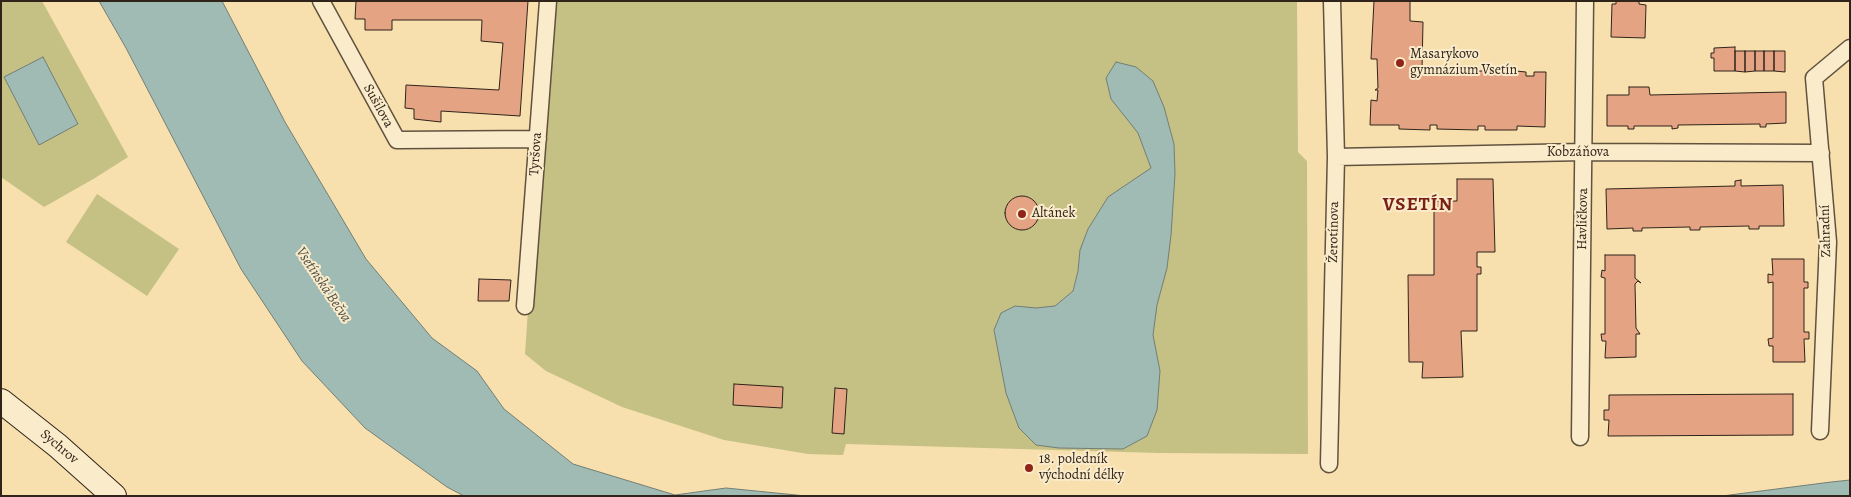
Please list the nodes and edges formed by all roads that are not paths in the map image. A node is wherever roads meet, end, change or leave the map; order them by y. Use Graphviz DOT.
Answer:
graph roads {
  1 [pos="321,1"];
  2 [pos="548,1"];
  3 [pos="1332,1"];
  4 [pos="1585,1"];
  5 [pos="1850,48"];
  6 [pos="538,139"];
  7 [pos="1583,152"];
  8 [pos="1821,153"];
  9 [pos="1336,157"];
  10 [pos="525,306"];
  11 [pos="1,401"];
  12 [pos="1820,431"];
  13 [pos="1580,437"];
  14 [pos="1329,464"];
  15 [pos="114,496"];
  1 -- 6 [label="street, Sušilova"];
  2 -- 6 [label="street, Tyršova"];
  3 -- 9 [label="street, Žerotínova"];
  4 -- 7 [label="street, Havlíčkova"];
  5 -- 8 [label="street, Zahradní"];
  6 -- 10 [label="street, Tyršova"];
  7 -- 8 [label="street, Kobzáňova"];
  7 -- 9 [label="street, Kobzáňova"];
  7 -- 13 [label="street, Havlíčkova"];
  8 -- 12 [label="street, Zahradní"];
  9 -- 14 [label="street, Žerotínova"];
  11 -- 15 [label="street, Sychrov"];
}
